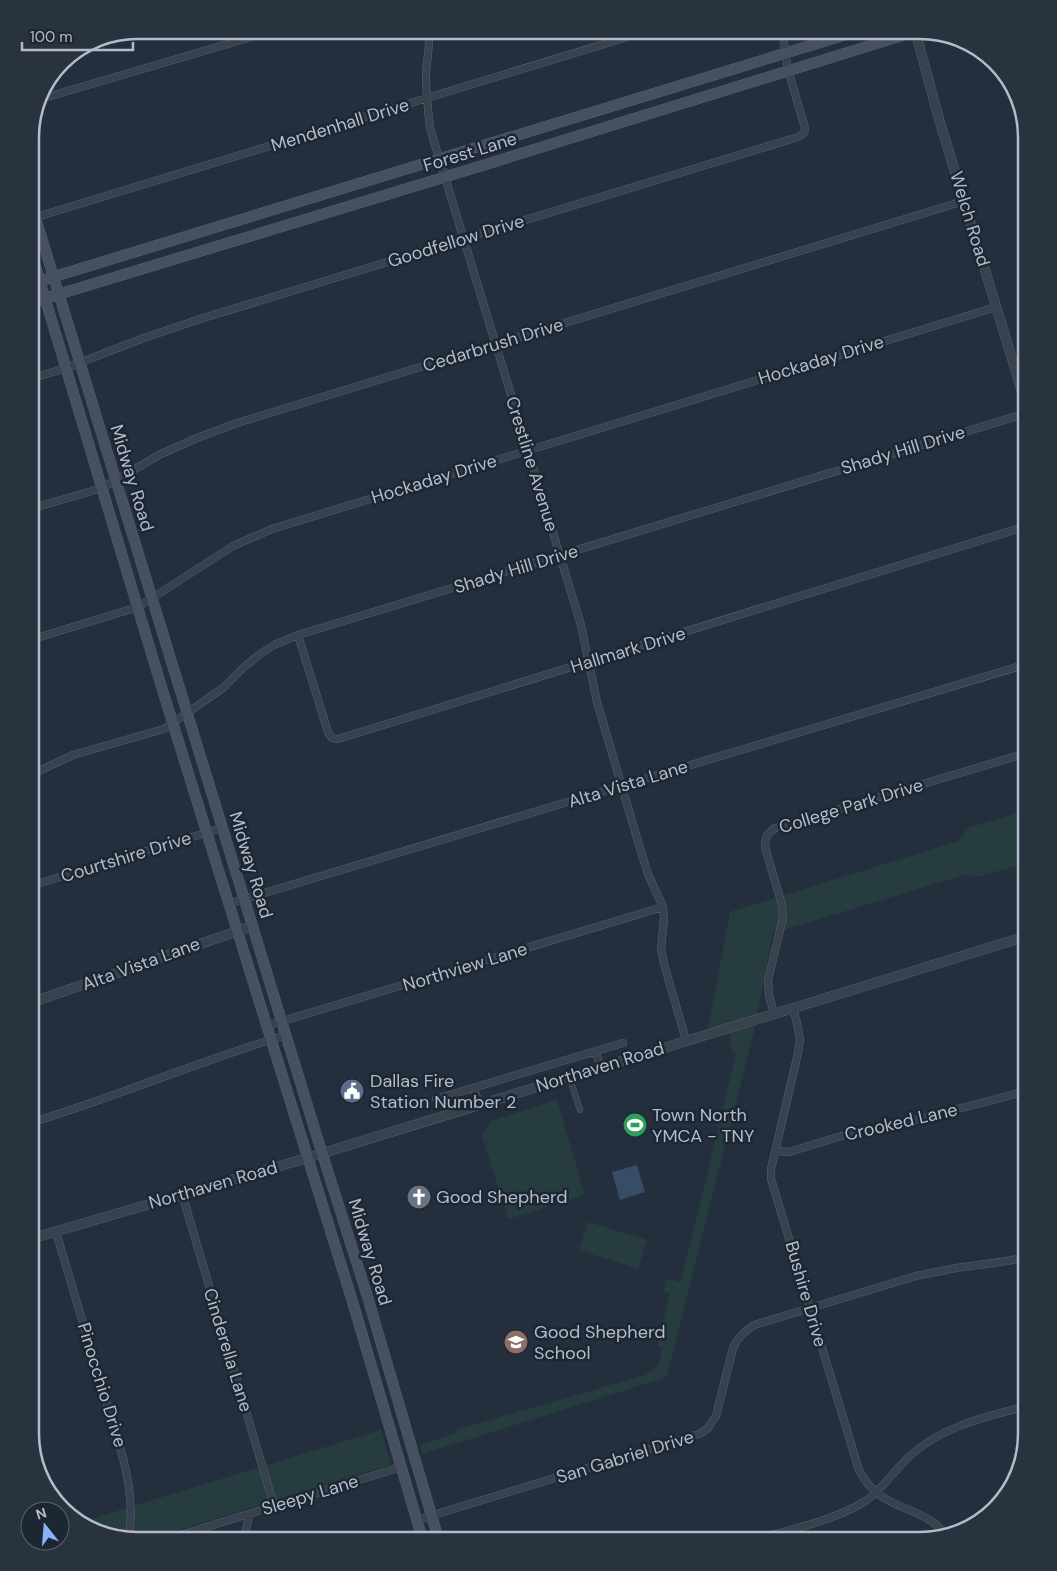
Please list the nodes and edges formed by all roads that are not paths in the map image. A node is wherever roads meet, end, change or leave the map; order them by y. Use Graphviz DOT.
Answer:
graph roads {
  1 [pos="244,39"];
  2 [pos="429,39"];
  3 [pos="620,39"];
  4 [pos="784,39"];
  5 [pos="832,39"];
  6 [pos="891,39"];
  7 [pos="919,39"];
  8 [pos="786,53"];
  9 [pos="788,70"];
  10 [pos="47,97"];
  11 [pos="426,98"];
  12 [pos="439,160"];
  13 [pos="445,177"];
  14 [pos="964,201"];
  15 [pos="39,216"];
  16 [pos="39,236"];
  17 [pos="464,239"];
  18 [pos="53,277"];
  19 [pos="39,282"];
  20 [pos="39,289"];
  21 [pos="58,294"];
  22 [pos="45,298"];
  23 [pos="39,300"];
  24 [pos="996,307"];
  25 [pos="496,344"];
  26 [pos="79,363"];
  27 [pos="66,368"];
  28 [pos="39,376"];
  29 [pos="1018,379"];
  30 [pos="1018,415"];
  31 [pos="528,450"];
  32 [pos="115,480"];
  33 [pos="102,488"];
  34 [pos="39,507"];
  35 [pos="1018,529"];
  36 [pos="560,555"];
  37 [pos="151,598"];
  38 [pos="138,607"];
  39 [pos="298,635"];
  40 [pos="39,637"];
  41 [pos="589,662"];
  42 [pos="1018,667"];
  43 [pos="187,712"];
  44 [pos="173,722"];
  45 [pos="1018,756"];
  46 [pos="39,772"];
  47 [pos="622,786"];
  48 [pos="222,828"];
  49 [pos="206,832"];
  50 [pos="39,883"];
  51 [pos="244,900"];
  52 [pos="228,904"];
  53 [pos="663,907"];
  54 [pos="252,926"];
  55 [pos="237,931"];
  56 [pos="1018,939"];
  57 [pos="39,1000"];
  58 [pos="793,1008"];
  59 [pos="774,1013"];
  60 [pos="282,1022"];
  61 [pos="266,1026"];
  62 [pos="286,1036"];
  63 [pos="270,1040"];
  64 [pos="686,1040"];
  65 [pos="622,1043"];
  66 [pos="596,1051"];
  67 [pos="600,1067"];
  68 [pos="569,1076"];
  69 [pos="474,1088"];
  70 [pos="1018,1093"];
  71 [pos="436,1099"];
  72 [pos="478,1104"];
  73 [pos="580,1110"];
  74 [pos="39,1120"];
  75 [pos="776,1151"];
  76 [pos="322,1153"];
  77 [pos="307,1158"];
  78 [pos="182,1194"];
  79 [pos="56,1232"];
  80 [pos="39,1237"];
  81 [pos="1018,1259"];
  82 [pos="809,1308"];
  83 [pos="1018,1409"];
  84 [pos="401,1467"];
  85 [pos="875,1492"];
  86 [pos="274,1506"];
  87 [pos="248,1514"];
  88 [pos="432,1516"];
  89 [pos="417,1520"];
  90 [pos="942,1530"];
  91 [pos="129,1532"];
  92 [pos="190,1532"];
  93 [pos="245,1532"];
  94 [pos="420,1532"];
  95 [pos="436,1532"];
  96 [pos="780,1532"];
  1 -- 10 [label="street"];
  2 -- 11 [label="street, Crestline Avenue"];
  3 -- 11 [label="street, Mendenhall Drive"];
  4 -- 8 [label="street"];
  5 -- 8 [label="main road, Forest Lane"];
  6 -- 9 [label="main road, Forest Lane"];
  7 -- 14 [label="street, Welch Road"];
  8 -- 9 [label="street, Goodfellow Drive"];
  8 -- 12 [label="main road, Forest Lane"];
  9 -- 13 [label="main road, Forest Lane"];
  9 -- 17 [label="street, Goodfellow Drive"];
  11 -- 12 [label="street, Crestline Avenue"];
  11 -- 15 [label="street, Mendenhall Drive"];
  12 -- 13 [label="street, Crestline Avenue"];
  12 -- 18 [label="main road, Forest Lane"];
  13 -- 17 [label="street, Crestline Avenue"];
  13 -- 21 [label="main road, Forest Lane"];
  14 -- 24 [label="street, Welch Road"];
  14 -- 25 [label="street, Cedarbrush Drive"];
  16 -- 18 [label="main road, Midway Road"];
  17 -- 25 [label="street, Crestline Avenue"];
  17 -- 26 [label="street, Goodfellow Drive"];
  18 -- 19 [label="main road, Forest Lane"];
  18 -- 21 [label="main road, Midway Road"];
  20 -- 22 [label="main road, Midway Road"];
  21 -- 22 [label="main road, Forest Lane"];
  21 -- 26 [label="main road, Midway Road"];
  22 -- 23 [label="main road, Forest Lane"];
  22 -- 27 [label="main road, Midway Road"];
  24 -- 29 [label="street, Welch Road"];
  24 -- 31 [label="street, Hockaday Drive"];
  25 -- 31 [label="street, Crestline Avenue"];
  25 -- 32 [label="street, Cedarbrush Drive"];
  26 -- 27 [label="street, Goodfellow Drive"];
  26 -- 32 [label="main road, Midway Road"];
  27 -- 28 [label="street, Goodfellow Drive"];
  27 -- 33 [label="main road, Midway Road"];
  30 -- 36 [label="street, Shady Hill Drive"];
  31 -- 36 [label="street, Crestline Avenue"];
  31 -- 37 [label="street, Hockaday Drive"];
  32 -- 33 [label="street, Cedarbrush Drive"];
  32 -- 37 [label="main road, Midway Road"];
  33 -- 34 [label="street, Cedarbrush Drive"];
  33 -- 38 [label="main road, Midway Road"];
  35 -- 41 [label="street, Hallmark Drive"];
  36 -- 39 [label="street, Shady Hill Drive"];
  36 -- 41 [label="street, Crestline Avenue"];
  37 -- 38 [label="street, Hockaday Drive"];
  37 -- 43 [label="main road, Midway Road"];
  38 -- 40 [label="street, Hockaday Drive"];
  38 -- 44 [label="main road, Midway Road"];
  39 -- 41 [label="street, Hallmark Drive"];
  39 -- 43 [label="street, Shady Hill Drive"];
  41 -- 47 [label="street, Crestline Avenue"];
  42 -- 47 [label="street, Alta Vista Lane"];
  43 -- 44 [label="street, Shady Hill Drive"];
  43 -- 48 [label="main road, Midway Road"];
  44 -- 46 [label="street, Shady Hill Drive"];
  44 -- 49 [label="main road, Midway Road"];
  45 -- 59 [label="street, College Park Drive"];
  47 -- 51 [label="street, Alta Vista Lane"];
  47 -- 53 [label="street, Crestline Avenue"];
  48 -- 49 [label="street, Courtshire Drive"];
  48 -- 51 [label="main road, Midway Road"];
  49 -- 50 [label="street, Courtshire Drive"];
  49 -- 52 [label="main road, Midway Road"];
  51 -- 52 [label="street, Alta Vista Lane"];
  51 -- 54 [label="main road, Midway Road"];
  52 -- 55 [label="main road, Midway Road"];
  53 -- 60 [label="street, Northview Lane"];
  53 -- 64 [label="street, Crestline Avenue"];
  54 -- 55 [label="street, Alta Vista Lane"];
  54 -- 60 [label="main road, Midway Road"];
  55 -- 57 [label="street, Alta Vista Lane"];
  55 -- 61 [label="main road, Midway Road"];
  56 -- 58 [label="street, Northaven Road"];
  58 -- 59 [label="street, Northaven Road"];
  58 -- 75 [label="street, Bushire Drive"];
  59 -- 64 [label="street, Northaven Road"];
  60 -- 61 [label="street, Northview Lane"];
  60 -- 62 [label="main road, Midway Road"];
  61 -- 63 [label="main road, Midway Road"];
  62 -- 63 [label="street"];
  62 -- 76 [label="main road, Midway Road"];
  63 -- 74 [label="street"];
  63 -- 77 [label="main road, Midway Road"];
  64 -- 67 [label="street, Northaven Road"];
  65 -- 66 [label="street"];
  66 -- 67 [label="street"];
  66 -- 69 [label="street"];
  67 -- 68 [label="street, Northaven Road"];
  68 -- 72 [label="street, Northaven Road"];
  68 -- 73 [label="street"];
  69 -- 71 [label="street"];
  69 -- 72 [label="street"];
  70 -- 75 [label="street, Crooked Lane"];
  72 -- 76 [label="street, Northaven Road"];
  75 -- 82 [label="street, Bushire Drive"];
  76 -- 77 [label="street, Northaven Road"];
  76 -- 88 [label="main road, Midway Road"];
  77 -- 78 [label="street, Northaven Road"];
  77 -- 84 [label="main road, Midway Road"];
  78 -- 79 [label="street, Northaven Road"];
  78 -- 86 [label="street, Cinderella Lane"];
  79 -- 80 [label="street, Northaven Road"];
  79 -- 91 [label="street, Pinocchio Drive"];
  81 -- 82 [label="street, San Gabriel Drive"];
  82 -- 85 [label="street, Bushire Drive"];
  82 -- 88 [label="street, San Gabriel Drive"];
  83 -- 85 [label="street"];
  84 -- 86 [label="street, Sleepy Lane"];
  84 -- 89 [label="main road, Midway Road"];
  85 -- 90 [label="street, Bushire Drive"];
  85 -- 96 [label="street"];
  86 -- 87 [label="street, Sleepy Lane"];
  87 -- 92 [label="street, Sleepy Lane"];
  87 -- 93 [label="street"];
  88 -- 89 [label="street, San Gabriel Drive"];
  88 -- 95 [label="main road, Midway Road"];
  89 -- 94 [label="main road, Midway Road"];
}
